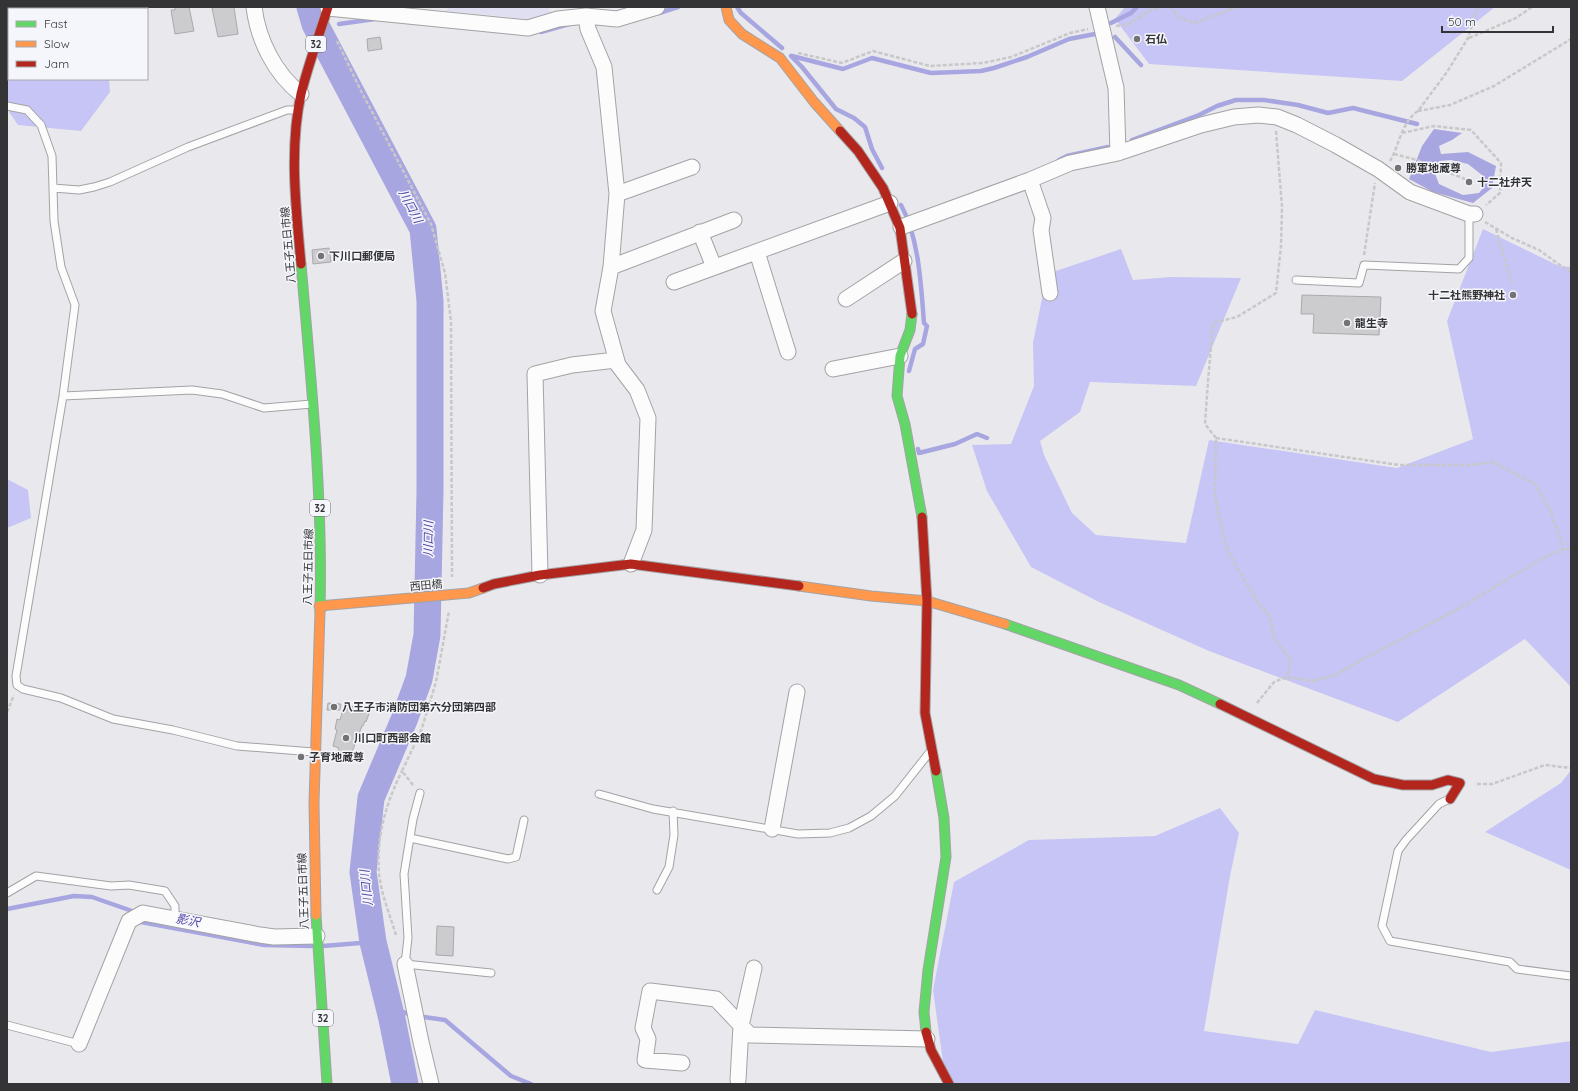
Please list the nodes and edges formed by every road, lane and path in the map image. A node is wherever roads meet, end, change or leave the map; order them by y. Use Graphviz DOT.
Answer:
graph roads {
  1 [pos="254,7"];
  2 [pos="328,7"];
  3 [pos="657,7"];
  4 [pos="726,7"];
  5 [pos="1097,7"];
  6 [pos="1163,7"];
  7 [pos="1170,7"];
  8 [pos="1237,7"];
  9 [pos="1478,7"];
  10 [pos="1532,7"];
  11 [pos="586,16"];
  12 [pos="1101,26"];
  13 [pos="1468,38"];
  14 [pos="1571,39"];
  15 [pos="337,40"];
  16 [pos="795,52"];
  17 [pos="303,88"];
  18 [pos="7,106"];
  19 [pos="299,109"];
  20 [pos="1418,111"];
  21 [pos="1402,133"];
  22 [pos="1276,139"];
  23 [pos="1118,153"];
  24 [pos="1394,154"];
  25 [pos="692,166"];
  26 [pos="1383,172"];
  27 [pos="1465,179"];
  28 [pos="1030,180"];
  29 [pos="53,188"];
  30 [pos="1373,189"];
  31 [pos="617,194"];
  32 [pos="890,203"];
  33 [pos="1472,214"];
  34 [pos="734,220"];
  35 [pos="900,227"];
  36 [pos="1496,229"];
  37 [pos="700,232"];
  38 [pos="1366,244"];
  39 [pos="757,252"];
  40 [pos="904,262"];
  41 [pos="611,267"];
  42 [pos="714,267"];
  43 [pos="1571,271"];
  44 [pos="1296,280"];
  45 [pos="674,282"];
  46 [pos="1512,284"];
  47 [pos="1050,293"];
  48 [pos="846,298"];
  49 [pos="788,352"];
  50 [pos="900,356"];
  51 [pos="616,360"];
  52 [pos="833,370"];
  53 [pos="63,396"];
  54 [pos="314,404"];
  55 [pos="1216,438"];
  56 [pos="1564,549"];
  57 [pos="1571,549"];
  58 [pos="631,564"];
  59 [pos="540,575"];
  60 [pos="452,595"];
  61 [pos="927,602"];
  62 [pos="319,606"];
  63 [pos="1287,678"];
  64 [pos="17,685"];
  65 [pos="797,692"];
  66 [pos="7,712"];
  67 [pos="1247,716"];
  68 [pos="931,750"];
  69 [pos="315,752"];
  70 [pos="1571,768"];
  71 [pos="402,771"];
  72 [pos="1460,783"];
  73 [pos="420,793"];
  74 [pos="599,794"];
  75 [pos="1450,799"];
  76 [pos="673,811"];
  77 [pos="524,820"];
  78 [pos="772,829"];
  79 [pos="410,838"];
  80 [pos="657,890"];
  81 [pos="7,893"];
  82 [pos="175,918"];
  83 [pos="317,936"];
  84 [pos="398,942"];
  85 [pos="405,964"];
  86 [pos="754,968"];
  87 [pos="491,973"];
  88 [pos="1571,976"];
  89 [pos="7,1025"];
  90 [pos="741,1026"];
  91 [pos="927,1039"];
  92 [pos="80,1044"];
  93 [pos="682,1063"];
  94 [pos="738,1080"];
  95 [pos="327,1084"];
  96 [pos="431,1084"];
  97 [pos="949,1084"];
  1 -- 17 [label="street"];
  2 -- 11 [label="street"];
  2 -- 17 [label="street, 八王子五日市線 / 32"];
  3 -- 11 [label="street"];
  4 -- 32 [label="street"];
  5 -- 12 [label="street"];
  6 -- 12 [label="path"];
  7 -- 8 [label="path"];
  9 -- 13 [label="path"];
  10 -- 13 [label="path"];
  11 -- 31 [label="street"];
  12 -- 16 [label="path"];
  12 -- 23 [label="street"];
  13 -- 20 [label="path"];
  14 -- 20 [label="path"];
  15 -- 60 [label="path"];
  17 -- 19 [label="street, 八王子五日市線 / 32"];
  18 -- 29 [label="lane"];
  19 -- 29 [label="lane"];
  19 -- 54 [label="street, 八王子五日市線 / 32"];
  20 -- 21 [label="path"];
  21 -- 24 [label="path"];
  21 -- 33 [label="path"];
  22 -- 55 [label="path"];
  23 -- 26 [label="street"];
  23 -- 28 [label="street"];
  24 -- 26 [label="path"];
  24 -- 27 [label="path"];
  25 -- 31 [label="street"];
  26 -- 33 [label="street"];
  28 -- 35 [label="street"];
  28 -- 47 [label="street"];
  29 -- 53 [label="lane"];
  30 -- 38 [label="path"];
  31 -- 41 [label="street"];
  32 -- 35 [label="street"];
  32 -- 39 [label="street"];
  33 -- 36 [label="path"];
  33 -- 44 [label="lane"];
  34 -- 37 [label="street"];
  35 -- 40 [label="street"];
  36 -- 43 [label="path"];
  36 -- 46 [label="path"];
  37 -- 41 [label="street"];
  37 -- 42 [label="street"];
  39 -- 42 [label="street"];
  39 -- 49 [label="street"];
  40 -- 48 [label="street"];
  40 -- 50 [label="street"];
  41 -- 51 [label="street"];
  42 -- 45 [label="street"];
  50 -- 52 [label="street"];
  50 -- 61 [label="street"];
  51 -- 58 [label="street"];
  51 -- 59 [label="street"];
  53 -- 54 [label="lane"];
  53 -- 64 [label="lane"];
  54 -- 62 [label="street, 八王子五日市線 / 32"];
  55 -- 56 [label="path"];
  55 -- 63 [label="path"];
  56 -- 57 [label="path"];
  56 -- 63 [label="path"];
  58 -- 59 [label="street, 西田橋"];
  58 -- 61 [label="street, 西田橋"];
  59 -- 60 [label="street, 西田橋"];
  60 -- 62 [label="street, 西田橋"];
  60 -- 71 [label="path"];
  61 -- 67 [label="street, 西田橋"];
  61 -- 68 [label="street"];
  62 -- 69 [label="street, 八王子五日市線 / 32"];
  63 -- 67 [label="path"];
  64 -- 66 [label="path"];
  64 -- 69 [label="lane"];
  65 -- 78 [label="street"];
  67 -- 72 [label="street, 西田橋"];
  68 -- 78 [label="lane"];
  68 -- 91 [label="street"];
  69 -- 83 [label="street, 八王子五日市線 / 32"];
  70 -- 72 [label="path"];
  71 -- 73 [label="path"];
  71 -- 84 [label="path"];
  72 -- 75 [label="street"];
  73 -- 79 [label="lane"];
  74 -- 76 [label="lane"];
  75 -- 88 [label="lane"];
  76 -- 78 [label="lane"];
  76 -- 80 [label="lane"];
  77 -- 79 [label="lane"];
  79 -- 85 [label="lane"];
  81 -- 82 [label="lane"];
  82 -- 83 [label="street"];
  82 -- 92 [label="street"];
  83 -- 95 [label="street, 八王子五日市線 / 32"];
  85 -- 87 [label="lane"];
  85 -- 96 [label="street"];
  86 -- 90 [label="street"];
  89 -- 92 [label="lane"];
  90 -- 91 [label="street"];
  90 -- 93 [label="street"];
  90 -- 94 [label="street"];
  91 -- 97 [label="street"];
}
